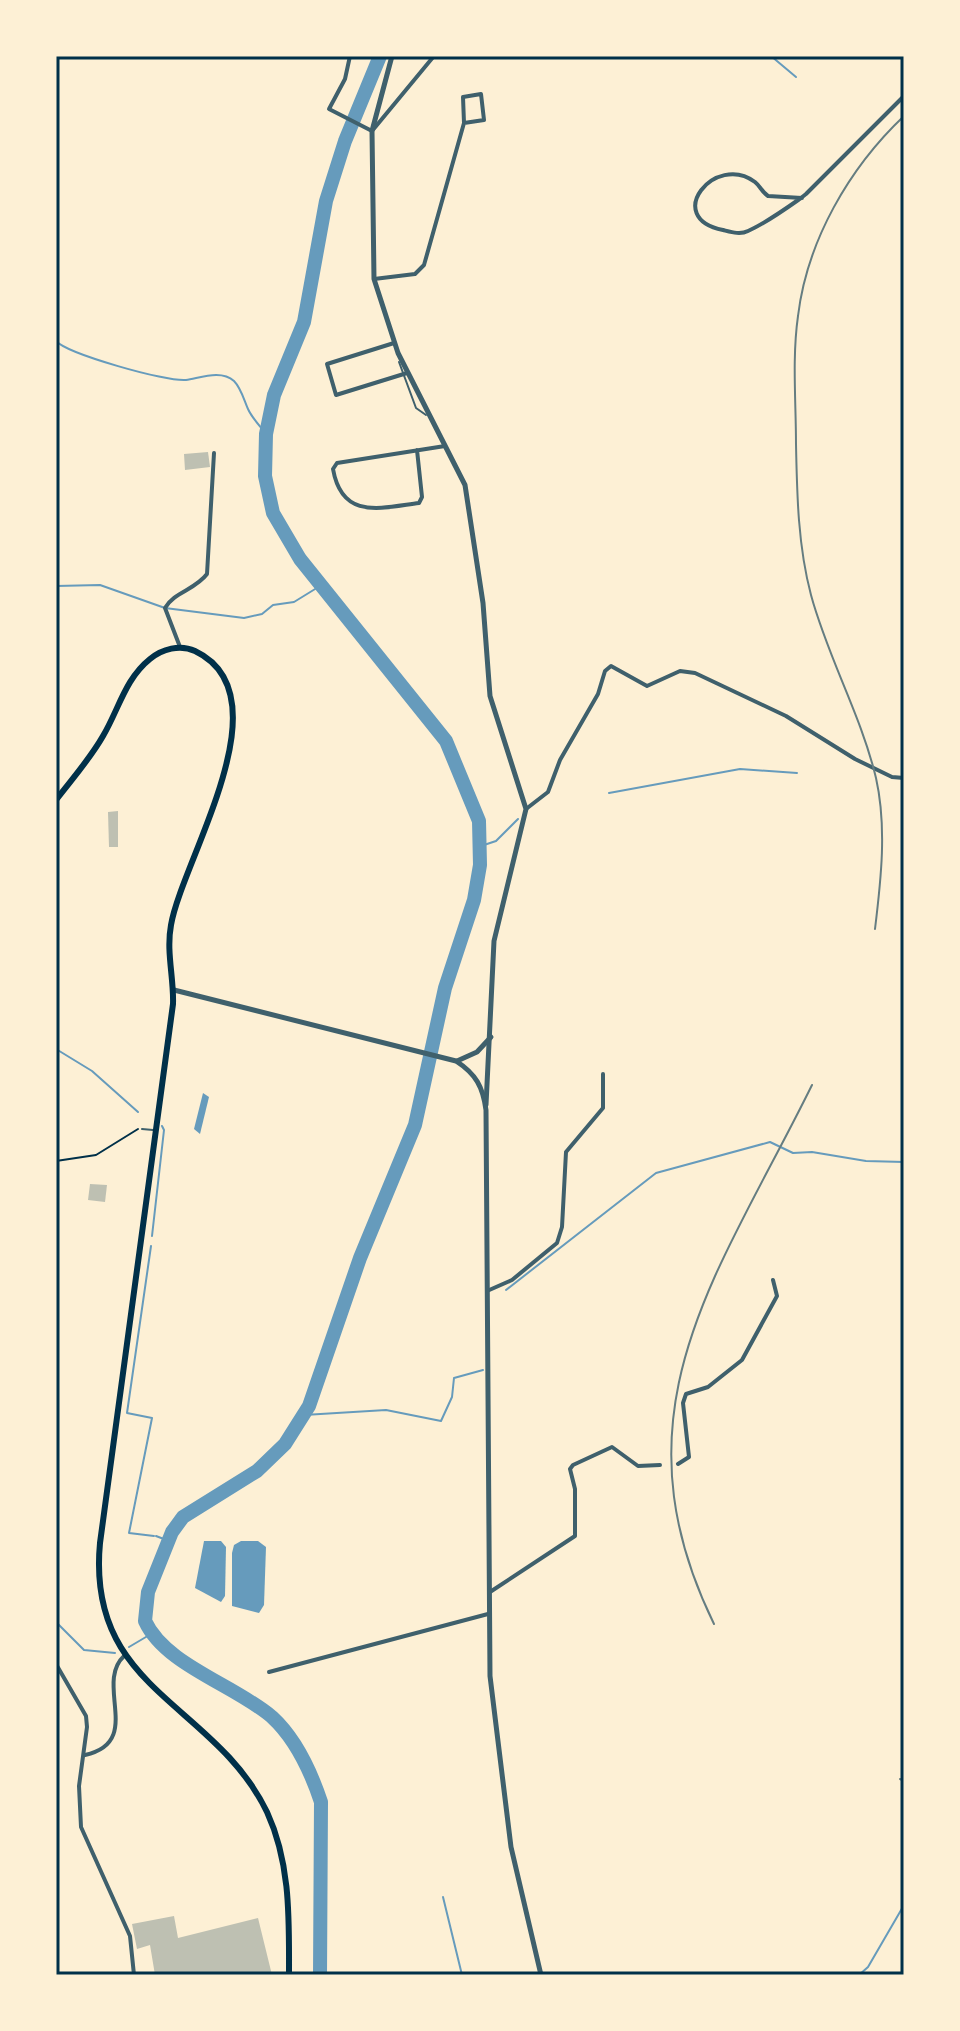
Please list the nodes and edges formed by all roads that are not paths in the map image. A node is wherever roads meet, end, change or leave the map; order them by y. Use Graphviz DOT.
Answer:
graph roads {
  1 [pos="350,56"];
  2 [pos="392,56"];
  3 [pos="434,56"];
  4 [pos="904,96"];
  5 [pos="464,123"];
  6 [pos="372,131"];
  7 [pos="802,198"];
  8 [pos="374,279"];
  9 [pos="394,343"];
  10 [pos="404,374"];
  11 [pos="445,446"];
  12 [pos="417,450"];
  13 [pos="214,453"];
  14 [pos="180,647"];
  15 [pos="904,778"];
  16 [pos="56,800"];
  17 [pos="526,809"];
  18 [pos="174,990"];
  19 [pos="491,1037"];
  20 [pos="456,1061"];
  21 [pos="603,1074"];
  22 [pos="486,1106"];
  23 [pos="142,1129"];
  24 [pos="156,1131"];
  25 [pos="773,1280"];
  26 [pos="487,1291"];
  27 [pos="678,1464"];
  28 [pos="660,1465"];
  29 [pos="488,1593"];
  30 [pos="488,1614"];
  31 [pos="124,1656"];
  32 [pos="56,1664"];
  33 [pos="269,1672"];
  34 [pos="85,1755"];
  35 [pos="134,1975"];
  36 [pos="289,1975"];
  37 [pos="541,1975"];
  1 -- 6 [label="street"];
  2 -- 6 [label="street"];
  3 -- 6 [label="street"];
  4 -- 7 [label="street"];
  5 -- 5 [label="street"];
  5 -- 8 [label="street"];
  6 -- 8 [label="street"];
  7 -- 7 [label="street"];
  8 -- 9 [label="street"];
  9 -- 10 [label="street"];
  9 -- 10 [label="street"];
  10 -- 11 [label="street"];
  11 -- 12 [label="street"];
  11 -- 17 [label="street"];
  12 -- 12 [label="street"];
  13 -- 14 [label="street"];
  14 -- 16 [label="main road"];
  14 -- 18 [label="main road"];
  15 -- 17 [label="street"];
  17 -- 19 [label="street"];
  18 -- 20 [label="street"];
  18 -- 24 [label="main road"];
  19 -- 20 [label="street"];
  19 -- 22 [label="street"];
  20 -- 22 [label="street"];
  21 -- 26 [label="street"];
  22 -- 26 [label="street"];
  23 -- 24 [label="lane"];
  24 -- 31 [label="main road"];
  25 -- 27 [label="street"];
  26 -- 29 [label="street"];
  28 -- 29 [label="street"];
  29 -- 30 [label="street"];
  30 -- 33 [label="street"];
  30 -- 37 [label="street"];
  31 -- 34 [label="street"];
  31 -- 36 [label="main road"];
  32 -- 34 [label="street"];
  34 -- 35 [label="street"];
}
